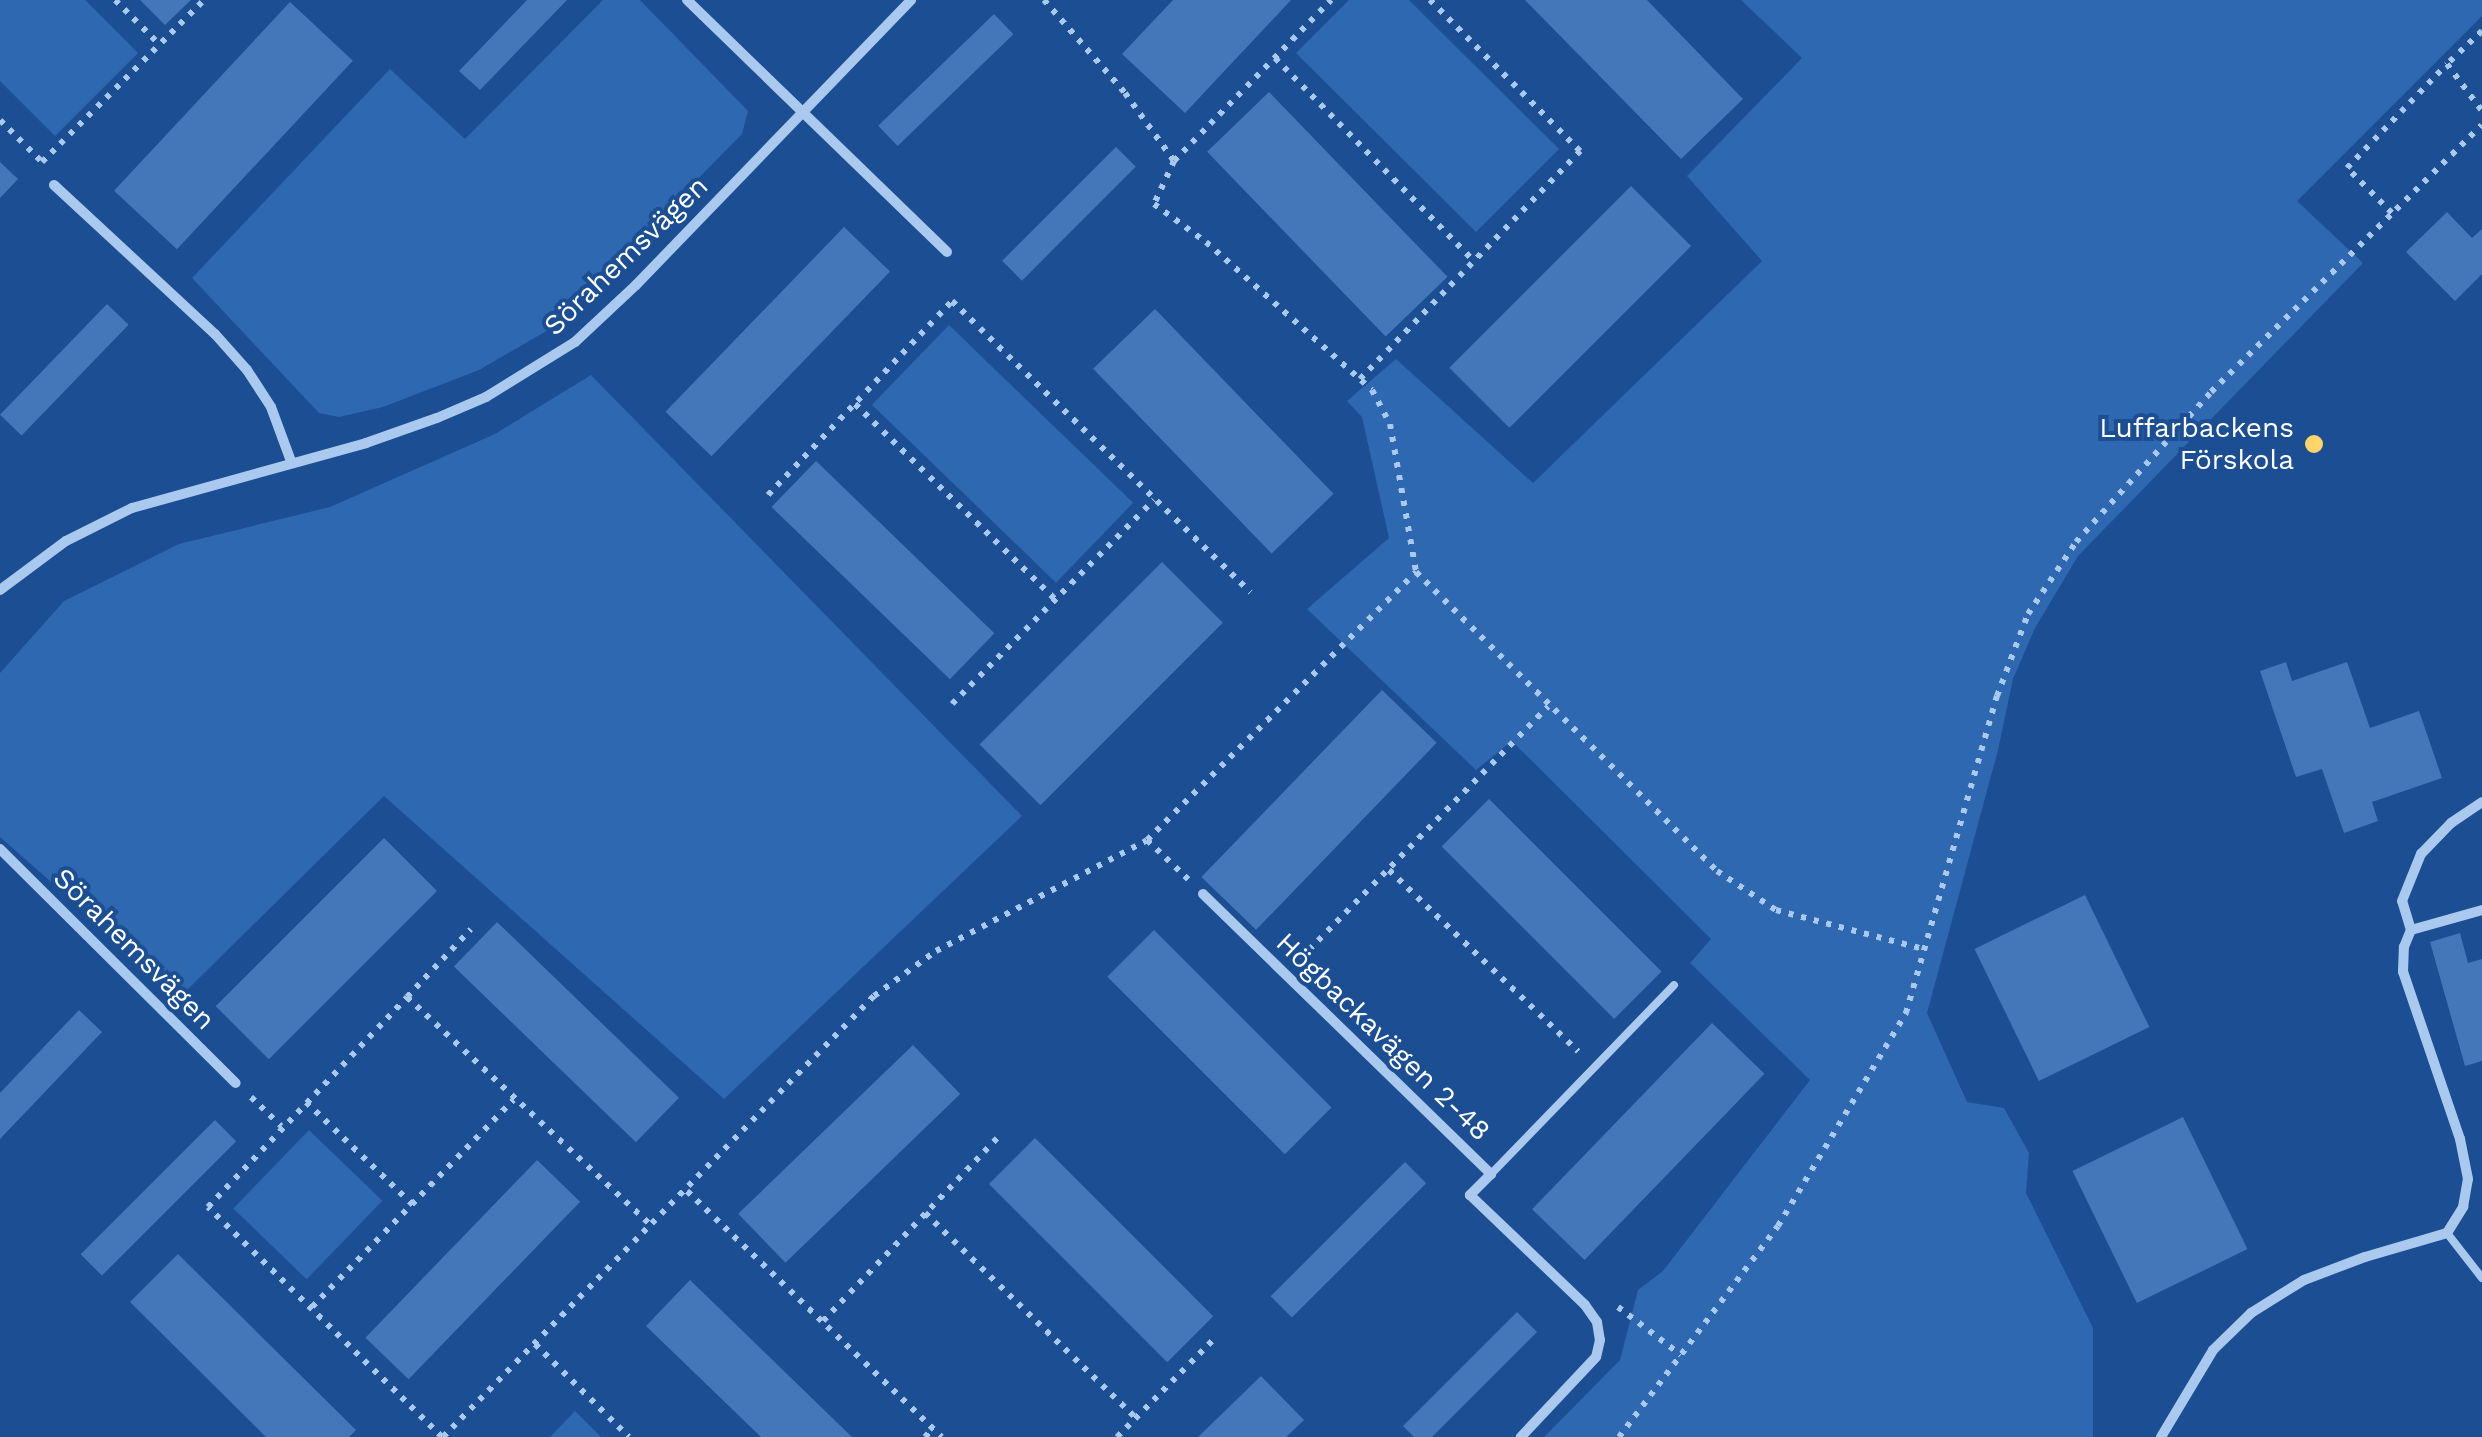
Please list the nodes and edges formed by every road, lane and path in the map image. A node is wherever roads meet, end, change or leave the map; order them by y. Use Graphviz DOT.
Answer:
graph roads {
  1 [pos="116,0"];
  2 [pos="204,0"];
  3 [pos="687,0"];
  4 [pos="911,0"];
  5 [pos="1044,0"];
  6 [pos="1331,0"];
  7 [pos="1430,0"];
  8 [pos="2482,30"];
  9 [pos="160,44"];
  10 [pos="1275,58"];
  11 [pos="2447,64"];
  12 [pos="802,112"];
  13 [pos="2482,112"];
  14 [pos="0,120"];
  15 [pos="2482,125"];
  16 [pos="1174,160"];
  17 [pos="42,162"];
  18 [pos="54,185"];
  19 [pos="2392,213"];
  20 [pos="947,252"];
  21 [pos="1474,261"];
  22 [pos="1360,380"];
  23 [pos="855,404"];
  24 [pos="291,461"];
  25 [pos="768,495"];
  26 [pos="1154,500"];
  27 [pos="1416,572"];
  28 [pos="0,590"];
  29 [pos="1250,592"];
  30 [pos="1056,600"];
  31 [pos="952,704"];
  32 [pos="1548,707"];
  33 [pos="2482,802"];
  34 [pos="1148,840"];
  35 [pos="0,849"];
  36 [pos="1390,870"];
  37 [pos="1203,894"];
  38 [pos="2482,910"];
  39 [pos="471,929"];
  40 [pos="2411,930"];
  41 [pos="1925,950"];
  42 [pos="1287,972"];
  43 [pos="1674,985"];
  44 [pos="407,997"];
  45 [pos="1593,1066"];
  46 [pos="236,1083"];
  47 [pos="513,1100"];
  48 [pos="306,1102"];
  49 [pos="282,1126"];
  50 [pos="997,1138"];
  51 [pos="1491,1174"];
  52 [pos="686,1191"];
  53 [pos="413,1205"];
  54 [pos="925,1214"];
  55 [pos="652,1226"];
  56 [pos="2447,1233"];
  57 [pos="2482,1278"];
  58 [pos="1585,1305"];
  59 [pos="311,1308"];
  60 [pos="823,1320"];
  61 [pos="1214,1339"];
  62 [pos="535,1344"];
  63 [pos="1681,1355"];
  64 [pos="1136,1418"];
  65 [pos="934,1428"];
  66 [pos="446,1436"];
  67 [pos="629,1437"];
  68 [pos="925,1437"];
  69 [pos="942,1437"];
  70 [pos="1117,1437"];
  71 [pos="1521,1437"];
  72 [pos="1619,1437"];
  73 [pos="2161,1437"];
  1 -- 9 [label="path"];
  2 -- 9 [label="path"];
  3 -- 12 [label="street"];
  4 -- 12 [label="street, Sörahemsvägen"];
  5 -- 16 [label="path"];
  6 -- 10 [label="path"];
  7 -- 21 [label="path"];
  8 -- 11 [label="path"];
  9 -- 17 [label="path"];
  10 -- 16 [label="path"];
  10 -- 21 [label="path"];
  11 -- 13 [label="path"];
  11 -- 19 [label="path"];
  12 -- 20 [label="street"];
  12 -- 24 [label="street, Sörahemsvägen"];
  14 -- 17 [label="path"];
  15 -- 19 [label="path"];
  16 -- 22 [label="path"];
  17 -- 18 [label="path"];
  18 -- 24 [label="street"];
  19 -- 41 [label="path"];
  21 -- 22 [label="path"];
  22 -- 27 [label="path"];
  23 -- 25 [label="path"];
  23 -- 26 [label="path"];
  23 -- 30 [label="path"];
  24 -- 28 [label="street, Sörahemsvägen"];
  26 -- 29 [label="path"];
  26 -- 30 [label="path"];
  27 -- 32 [label="path"];
  27 -- 34 [label="path"];
  30 -- 31 [label="path"];
  32 -- 36 [label="path"];
  32 -- 41 [label="path"];
  33 -- 40 [label="street"];
  34 -- 37 [label="path"];
  34 -- 52 [label="path"];
  35 -- 46 [label="street, Sörahemsvägen"];
  36 -- 42 [label="path"];
  36 -- 45 [label="path"];
  37 -- 42 [label="street, Högbackavägen 2-48"];
  38 -- 40 [label="street"];
  39 -- 44 [label="path"];
  40 -- 56 [label="street"];
  41 -- 63 [label="path"];
  42 -- 51 [label="street, Högbackavägen 2-48"];
  43 -- 45 [label="lane"];
  44 -- 47 [label="path"];
  44 -- 48 [label="path"];
  45 -- 51 [label="lane"];
  46 -- 49 [label="path"];
  47 -- 53 [label="path"];
  47 -- 55 [label="path"];
  48 -- 49 [label="path"];
  48 -- 53 [label="path"];
  49 -- 59 [label="path"];
  50 -- 54 [label="path"];
  51 -- 58 [label="street, Högbackavägen 2-48"];
  52 -- 55 [label="path"];
  52 -- 60 [label="path"];
  53 -- 59 [label="path"];
  54 -- 60 [label="path"];
  54 -- 64 [label="path"];
  55 -- 62 [label="path"];
  56 -- 57 [label="lane"];
  56 -- 73 [label="street"];
  58 -- 63 [label="path"];
  58 -- 71 [label="street"];
  59 -- 66 [label="path"];
  60 -- 65 [label="path"];
  61 -- 64 [label="path"];
  62 -- 66 [label="path"];
  62 -- 67 [label="path"];
  63 -- 72 [label="path"];
  64 -- 70 [label="path"];
  65 -- 68 [label="path"];
  65 -- 69 [label="path"];
}
